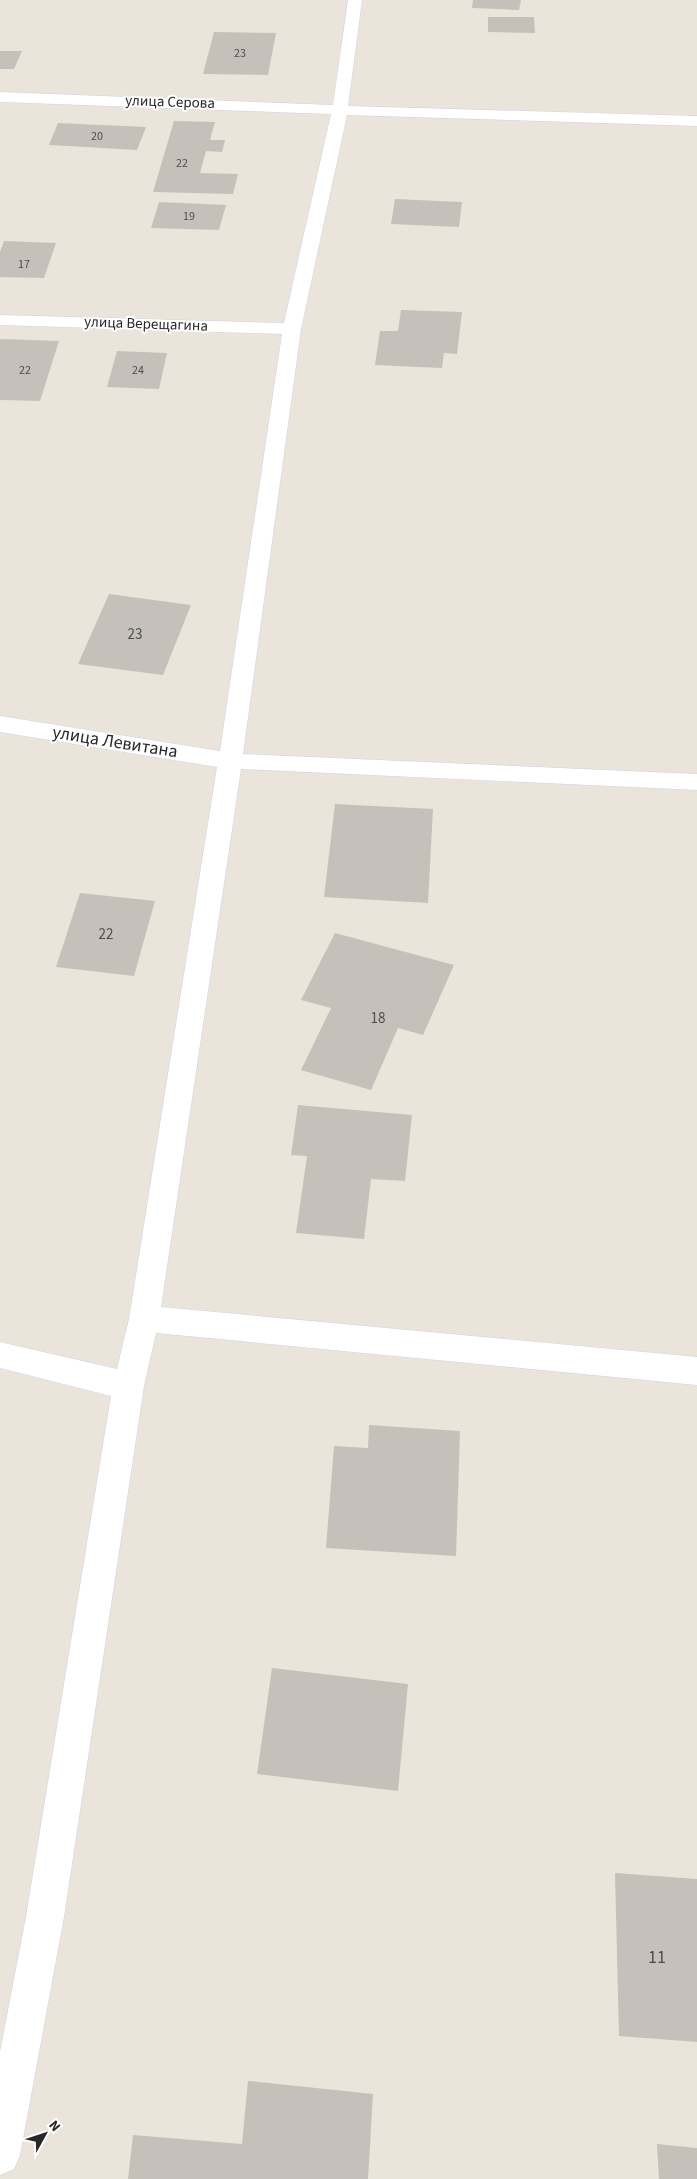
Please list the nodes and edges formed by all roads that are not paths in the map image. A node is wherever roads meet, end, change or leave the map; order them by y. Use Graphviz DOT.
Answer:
graph roads {
  1 [pos="356,0"];
  2 [pos="0,97"];
  3 [pos="340,109"];
  4 [pos="697,121"];
  5 [pos="0,320"];
  6 [pos="292,329"];
  7 [pos="0,724"];
  8 [pos="230,761"];
  9 [pos="697,782"];
  10 [pos="144,1319"];
  11 [pos="0,1355"];
  12 [pos="697,1371"];
  13 [pos="128,1386"];
  14 [pos="0,2155"];
  1 -- 3 [label="street"];
  2 -- 3 [label="street, улица Серова"];
  3 -- 4 [label="street, улица Серова"];
  3 -- 6 [label="street"];
  5 -- 6 [label="street, улица Верещагина"];
  6 -- 8 [label="street"];
  7 -- 8 [label="street, улица Левитана"];
  8 -- 9 [label="street, улица Левитана"];
  8 -- 10 [label="street"];
  10 -- 12 [label="street"];
  10 -- 13 [label="street"];
  11 -- 13 [label="street"];
  13 -- 14 [label="street"];
}
